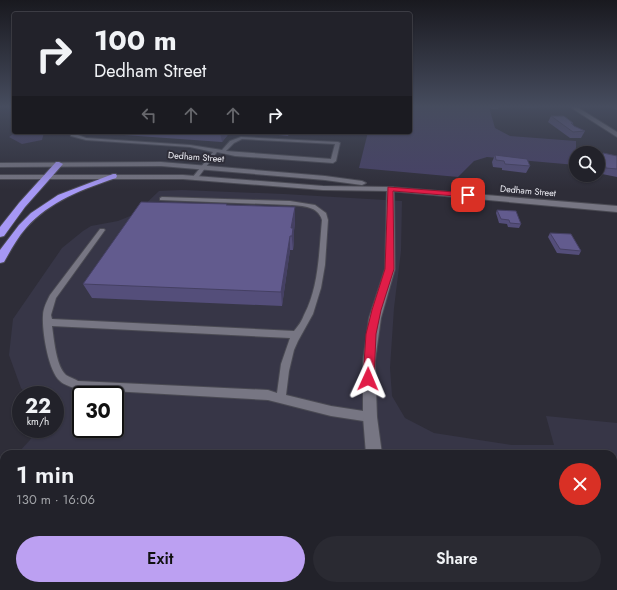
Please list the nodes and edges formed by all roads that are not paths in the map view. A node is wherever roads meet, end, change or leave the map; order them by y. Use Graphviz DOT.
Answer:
graph roads {
  1 [pos="73,135"];
  2 [pos="91,135"];
  3 [pos="86,139"];
  4 [pos="216,151"];
  5 [pos="224,152"];
  6 [pos="59,164"];
  7 [pos="0,165"];
  8 [pos="203,167"];
  9 [pos="113,176"];
  10 [pos="0,177"];
  11 [pos="48,177"];
  12 [pos="196,178"];
  13 [pos="390,188"];
  14 [pos="162,199"];
  15 [pos="617,209"];
  16 [pos="102,230"];
  17 [pos="0,234"];
  18 [pos="0,259"];
  19 [pos="47,322"];
  20 [pos="296,335"];
  21 [pos="281,398"];
  22 [pos="370,417"];
  23 [pos="374,450"];
  1 -- 3 [label="lane"];
  2 -- 3 [label="lane"];
  3 -- 4 [label="lane"];
  4 -- 5 [label="lane"];
  4 -- 8 [label="lane"];
  5 -- 5 [label="lane"];
  6 -- 7 [label="main road, Dedham Street"];
  6 -- 8 [label="main road, Dedham Street"];
  6 -- 11 [label="highway"];
  8 -- 12 [label="lane"];
  8 -- 13 [label="main road, Dedham Street"];
  9 -- 11 [label="main road, Dedham Street"];
  9 -- 12 [label="main road, Dedham Street"];
  9 -- 18 [label="highway"];
  10 -- 11 [label="main road, Dedham Street"];
  11 -- 17 [label="highway"];
  12 -- 13 [label="main road, Dedham Street"];
  13 -- 15 [label="main road, Dedham Street"];
  13 -- 22 [label="main road"];
  14 -- 20 [label="lane"];
  16 -- 19 [label="lane"];
  19 -- 20 [label="lane"];
  19 -- 21 [label="lane"];
  20 -- 21 [label="lane"];
  21 -- 22 [label="lane"];
  22 -- 23 [label="main road"];
}
